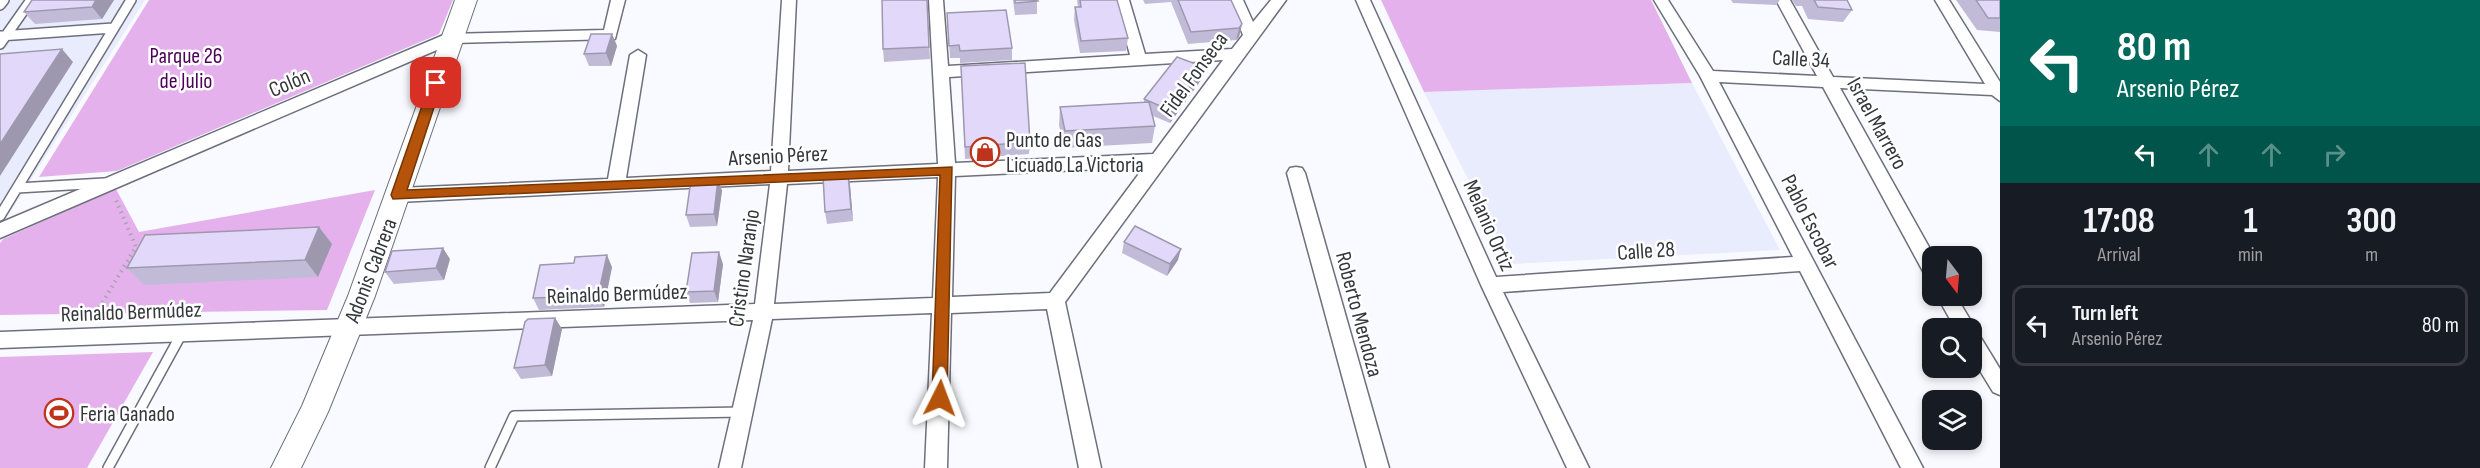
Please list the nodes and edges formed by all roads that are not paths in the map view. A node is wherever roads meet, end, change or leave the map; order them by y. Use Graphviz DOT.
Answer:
graph roads {
  1 [pos="4,0"];
  2 [pos="31,0"];
  3 [pos="131,0"];
  4 [pos="466,0"];
  5 [pos="618,0"];
  6 [pos="789,0"];
  7 [pos="936,0"];
  8 [pos="1122,0"];
  9 [pos="1236,0"];
  10 [pos="1279,0"];
  11 [pos="1363,0"];
  12 [pos="1661,0"];
  13 [pos="1783,0"];
  14 [pos="1942,0"];
  15 [pos="0,5"];
  16 [pos="113,28"];
  17 [pos="3,36"];
  18 [pos="1251,36"];
  19 [pos="451,38"];
  20 [pos="0,44"];
  21 [pos="1236,54"];
  22 [pos="638,55"];
  23 [pos="1139,60"];
  24 [pos="941,72"];
  25 [pos="1708,76"];
  26 [pos="1828,82"];
  27 [pos="1999,92"];
  28 [pos="1161,160"];
  29 [pos="947,170"];
  30 [pos="1296,172"];
  31 [pos="779,178"];
  32 [pos="108,183"];
  33 [pos="616,185"];
  34 [pos="17,188"];
  35 [pos="398,195"];
  36 [pos="0,216"];
  37 [pos="0,231"];
  38 [pos="1922,252"];
  39 [pos="1806,263"];
  40 [pos="1490,285"];
  41 [pos="1055,301"];
  42 [pos="944,306"];
  43 [pos="764,312"];
  44 [pos="349,327"];
  45 [pos="182,333"];
  46 [pos="0,340"];
  47 [pos="1982,357"];
  48 [pos="2000,386"];
  49 [pos="742,412"];
  50 [pos="108,468"];
  51 [pos="286,468"];
  52 [pos="490,468"];
  53 [pos="730,468"];
  54 [pos="936,468"];
  55 [pos="1090,468"];
  56 [pos="1378,468"];
  57 [pos="1578,468"];
  58 [pos="1912,468"];
  1 -- 15 [label="lane"];
  2 -- 17 [label="lane"];
  3 -- 16 [label="lane"];
  4 -- 19 [label="street, Adonis Cabrera"];
  5 -- 19 [label="street, Colón"];
  6 -- 31 [label="street, Cristino Naranjo"];
  7 -- 24 [label="street"];
  8 -- 23 [label="street"];
  9 -- 18 [label="street"];
  10 -- 18 [label="street, Fidel Fonseca"];
  11 -- 40 [label="street, Melanio Ortiz"];
  12 -- 25 [label="street, Pablo Escobar"];
  13 -- 26 [label="street, Israel Marrero"];
  14 -- 27 [label="street"];
  16 -- 17 [label="lane"];
  16 -- 34 [label="lane"];
  17 -- 20 [label="lane"];
  18 -- 21 [label="street, Fidel Fonseca"];
  19 -- 32 [label="street, Colón"];
  19 -- 35 [label="street, Adonis Cabrera"];
  21 -- 23 [label="street"];
  21 -- 28 [label="street, Fidel Fonseca"];
  22 -- 33 [label="street"];
  23 -- 24 [label="street"];
  24 -- 29 [label="street"];
  25 -- 26 [label="street, Calle 34"];
  25 -- 39 [label="street, Pablo Escobar"];
  26 -- 27 [label="street, Calle 34"];
  26 -- 38 [label="street, Israel Marrero"];
  28 -- 29 [label="street, Arsenio Pérez"];
  28 -- 41 [label="street, Fidel Fonseca"];
  29 -- 31 [label="street, Arsenio Pérez"];
  29 -- 42 [label="street"];
  30 -- 56 [label="street, Roberto Mendoza"];
  31 -- 33 [label="street, Arsenio Pérez"];
  31 -- 43 [label="street, Cristino Naranjo"];
  32 -- 34 [label="lane"];
  32 -- 37 [label="street, Colón"];
  33 -- 35 [label="street, Arsenio Pérez"];
  34 -- 36 [label="lane"];
  35 -- 44 [label="street, Adonis Cabrera"];
  39 -- 40 [label="street, Calle 28"];
  39 -- 58 [label="street, Pablo Escobar"];
  40 -- 57 [label="street, Melanio Ortiz"];
  41 -- 42 [label="street, Reinaldo Bermúdez"];
  41 -- 55 [label="street"];
  42 -- 43 [label="street, Reinaldo Bermúdez"];
  42 -- 54 [label="street"];
  43 -- 44 [label="street, Reinaldo Bermúdez"];
  43 -- 49 [label="street, Cristino Naranjo"];
  44 -- 45 [label="street, Reinaldo Bermúdez"];
  44 -- 51 [label="street, Adonis Cabrera"];
  45 -- 46 [label="street, Reinaldo Bermúdez"];
  45 -- 50 [label="lane"];
  47 -- 48 [label="street"];
  49 -- 52 [label="lane"];
  49 -- 53 [label="street, Cristino Naranjo"];
}
